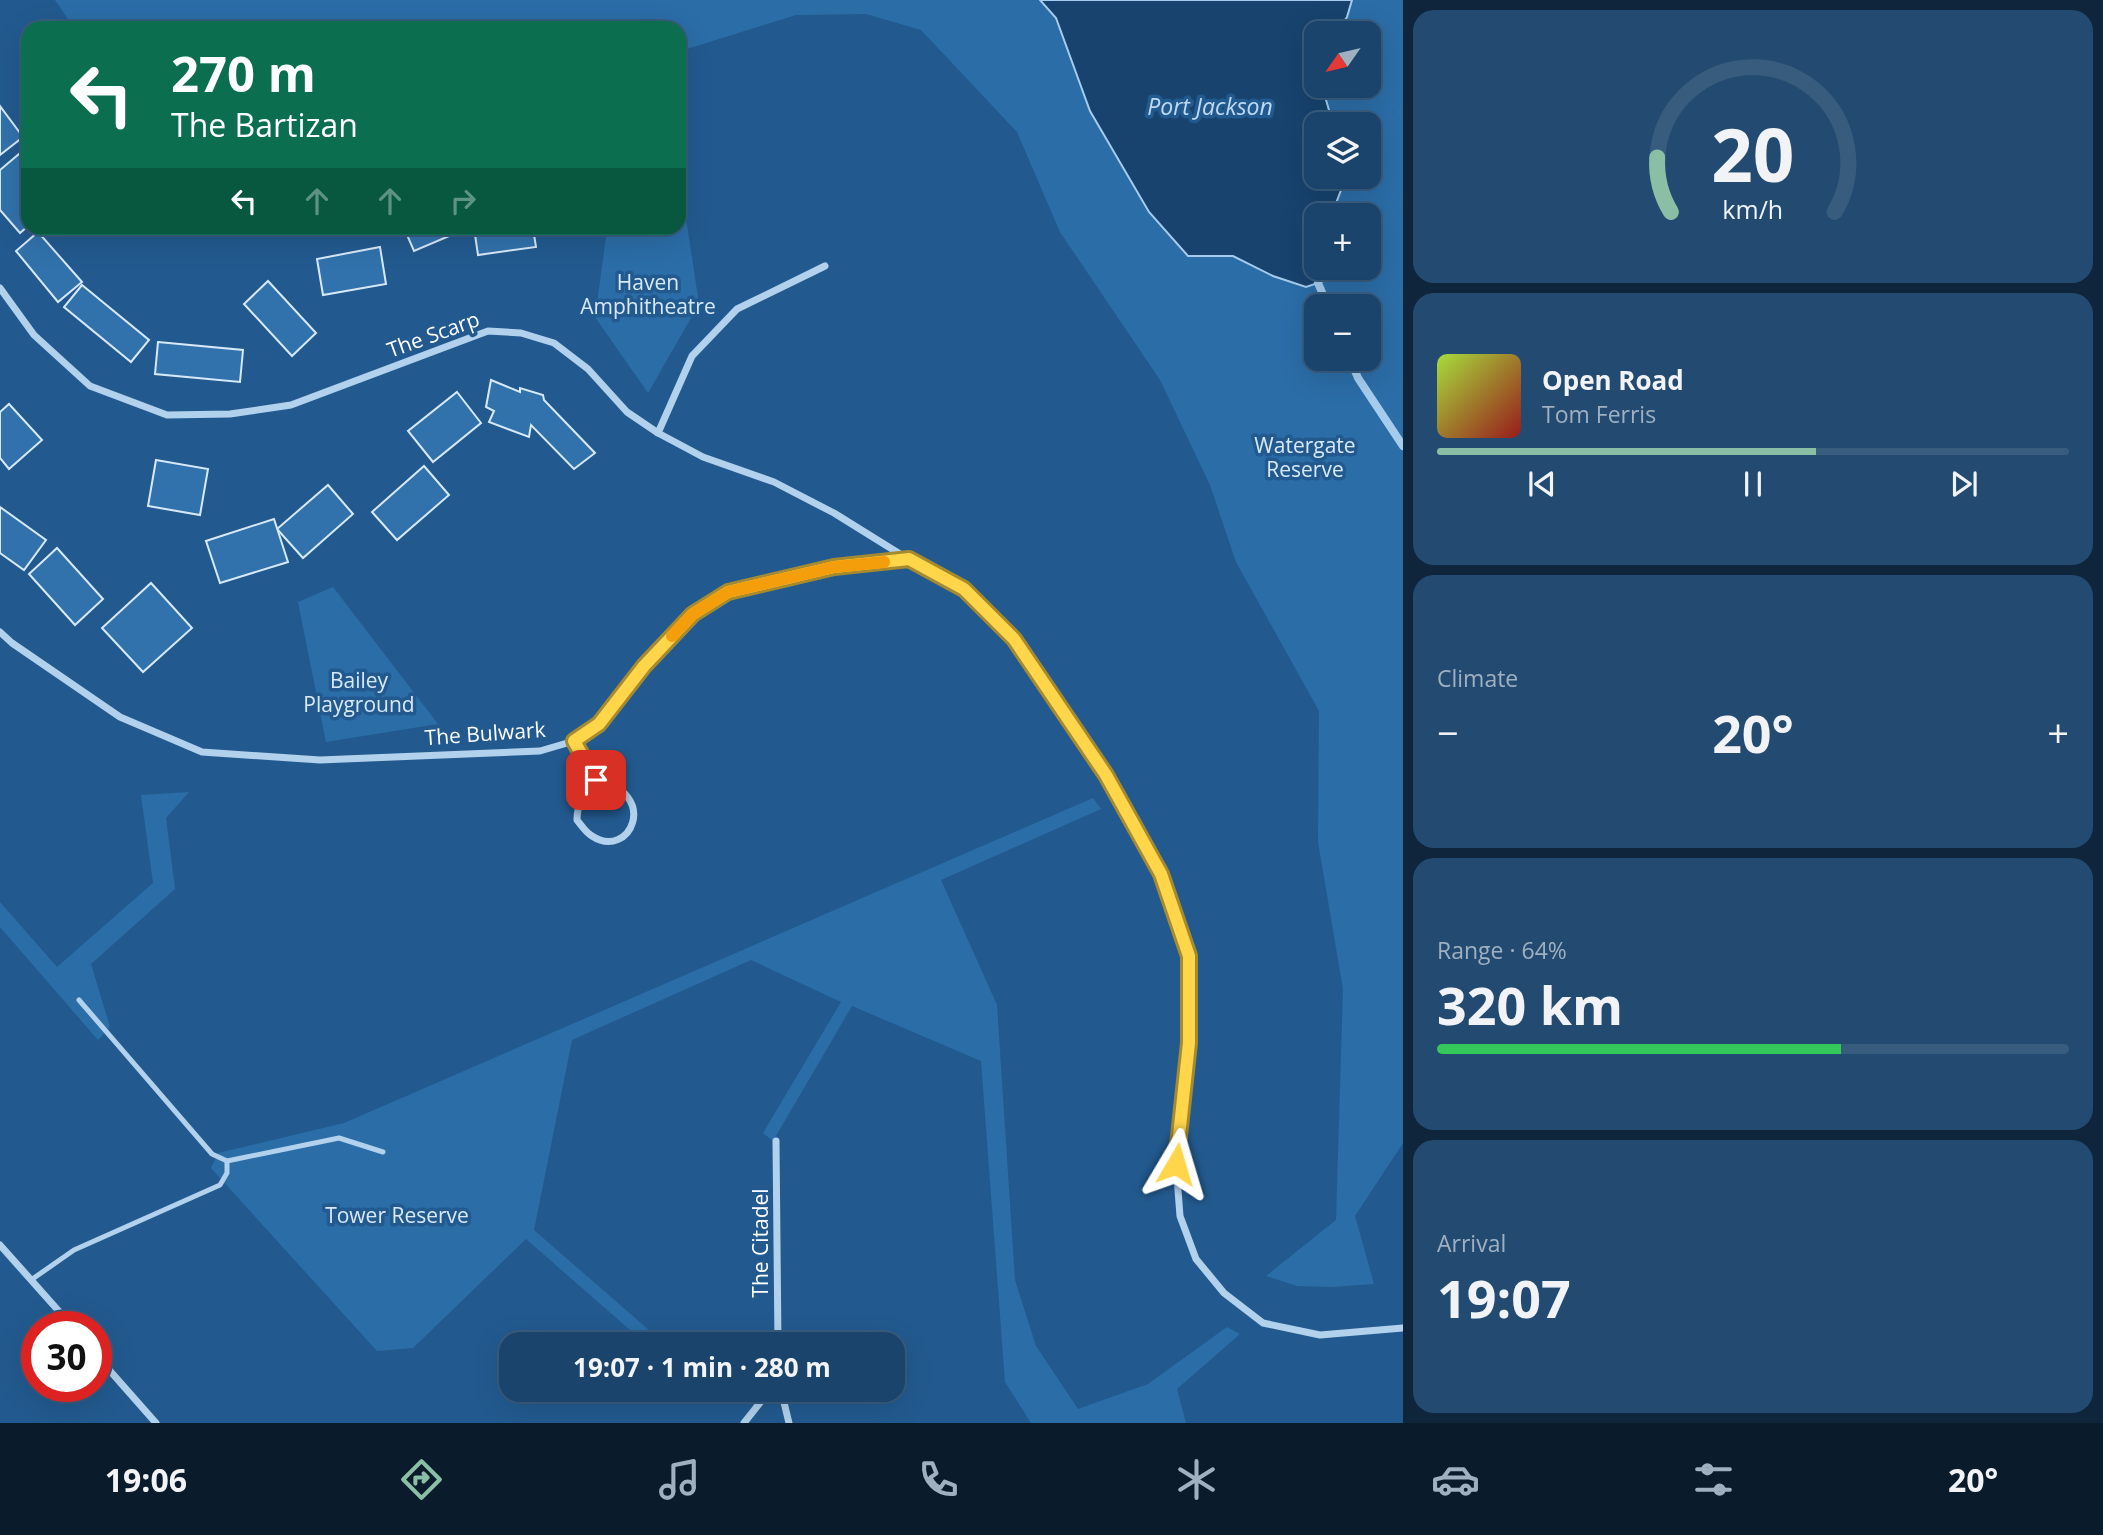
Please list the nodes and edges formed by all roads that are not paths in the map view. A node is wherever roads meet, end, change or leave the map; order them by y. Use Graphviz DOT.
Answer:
graph roads {
  1 [pos="825,266"];
  2 [pos="0,288"];
  3 [pos="658,433"];
  4 [pos="909,559"];
  5 [pos="0,632"];
  6 [pos="574,741"];
  7 [pos="596,780"];
  8 [pos="79,1000"];
  9 [pos="776,1141"];
  10 [pos="383,1152"];
  11 [pos="227,1161"];
  12 [pos="0,1245"];
  13 [pos="31,1280"];
  14 [pos="59,1311"];
  15 [pos="1403,1328"];
  16 [pos="778,1332"];
  17 [pos="112,1373"];
  18 [pos="761,1402"];
  19 [pos="784,1402"];
  20 [pos="156,1423"];
  21 [pos="744,1423"];
  22 [pos="789,1423"];
  1 -- 3 [label="street"];
  2 -- 3 [label="street, The Scarp"];
  3 -- 4 [label="street, The Scarp"];
  4 -- 6 [label="street, The Bulwark"];
  4 -- 15 [label="street"];
  5 -- 6 [label="street, The Bulwark"];
  6 -- 7 [label="street"];
  7 -- 7 [label="street"];
  8 -- 11 [label="lane"];
  9 -- 16 [label="street, The Citadel"];
  10 -- 11 [label="lane"];
  11 -- 13 [label="lane"];
  12 -- 13 [label="street"];
  13 -- 14 [label="street"];
  17 -- 20 [label="street"];
  18 -- 21 [label="street"];
  19 -- 22 [label="street"];
}
